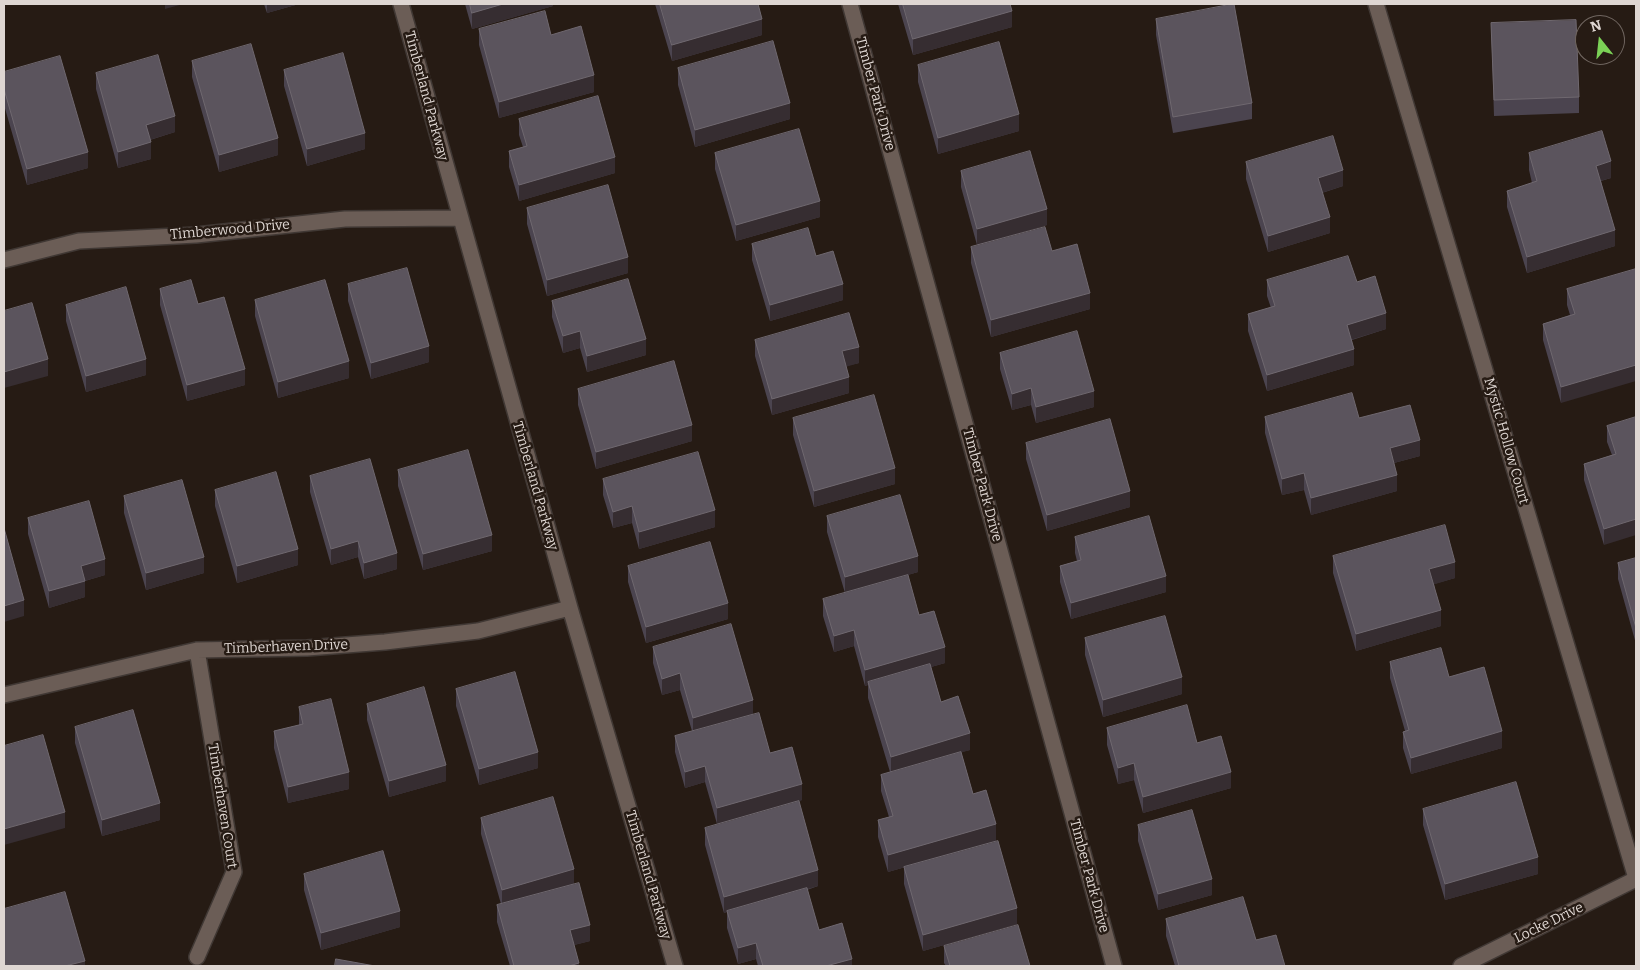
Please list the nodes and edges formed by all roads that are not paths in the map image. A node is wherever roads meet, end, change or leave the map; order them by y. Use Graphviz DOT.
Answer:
graph roads {
  1 [pos="401,4"];
  2 [pos="850,4"];
  3 [pos="1376,4"];
  4 [pos="459,218"];
  5 [pos="4,260"];
  6 [pos="570,608"];
  7 [pos="197,650"];
  8 [pos="4,695"];
  9 [pos="1636,878"];
  10 [pos="197,957"];
  11 [pos="675,966"];
  12 [pos="1114,966"];
  13 [pos="1461,966"];
  1 -- 4 [label="street, Timberland Parkway"];
  2 -- 12 [label="street, Timber Park Drive"];
  3 -- 9 [label="street, Mystic Hollow Court"];
  4 -- 5 [label="street, Timberwood Drive"];
  4 -- 6 [label="street, Timberland Parkway"];
  6 -- 7 [label="street, Timberhaven Drive"];
  6 -- 11 [label="street, Timberland Parkway"];
  7 -- 8 [label="street, Timberhaven Drive"];
  7 -- 10 [label="street, Timberhaven Court"];
  9 -- 13 [label="street, Locke Drive"];
}
